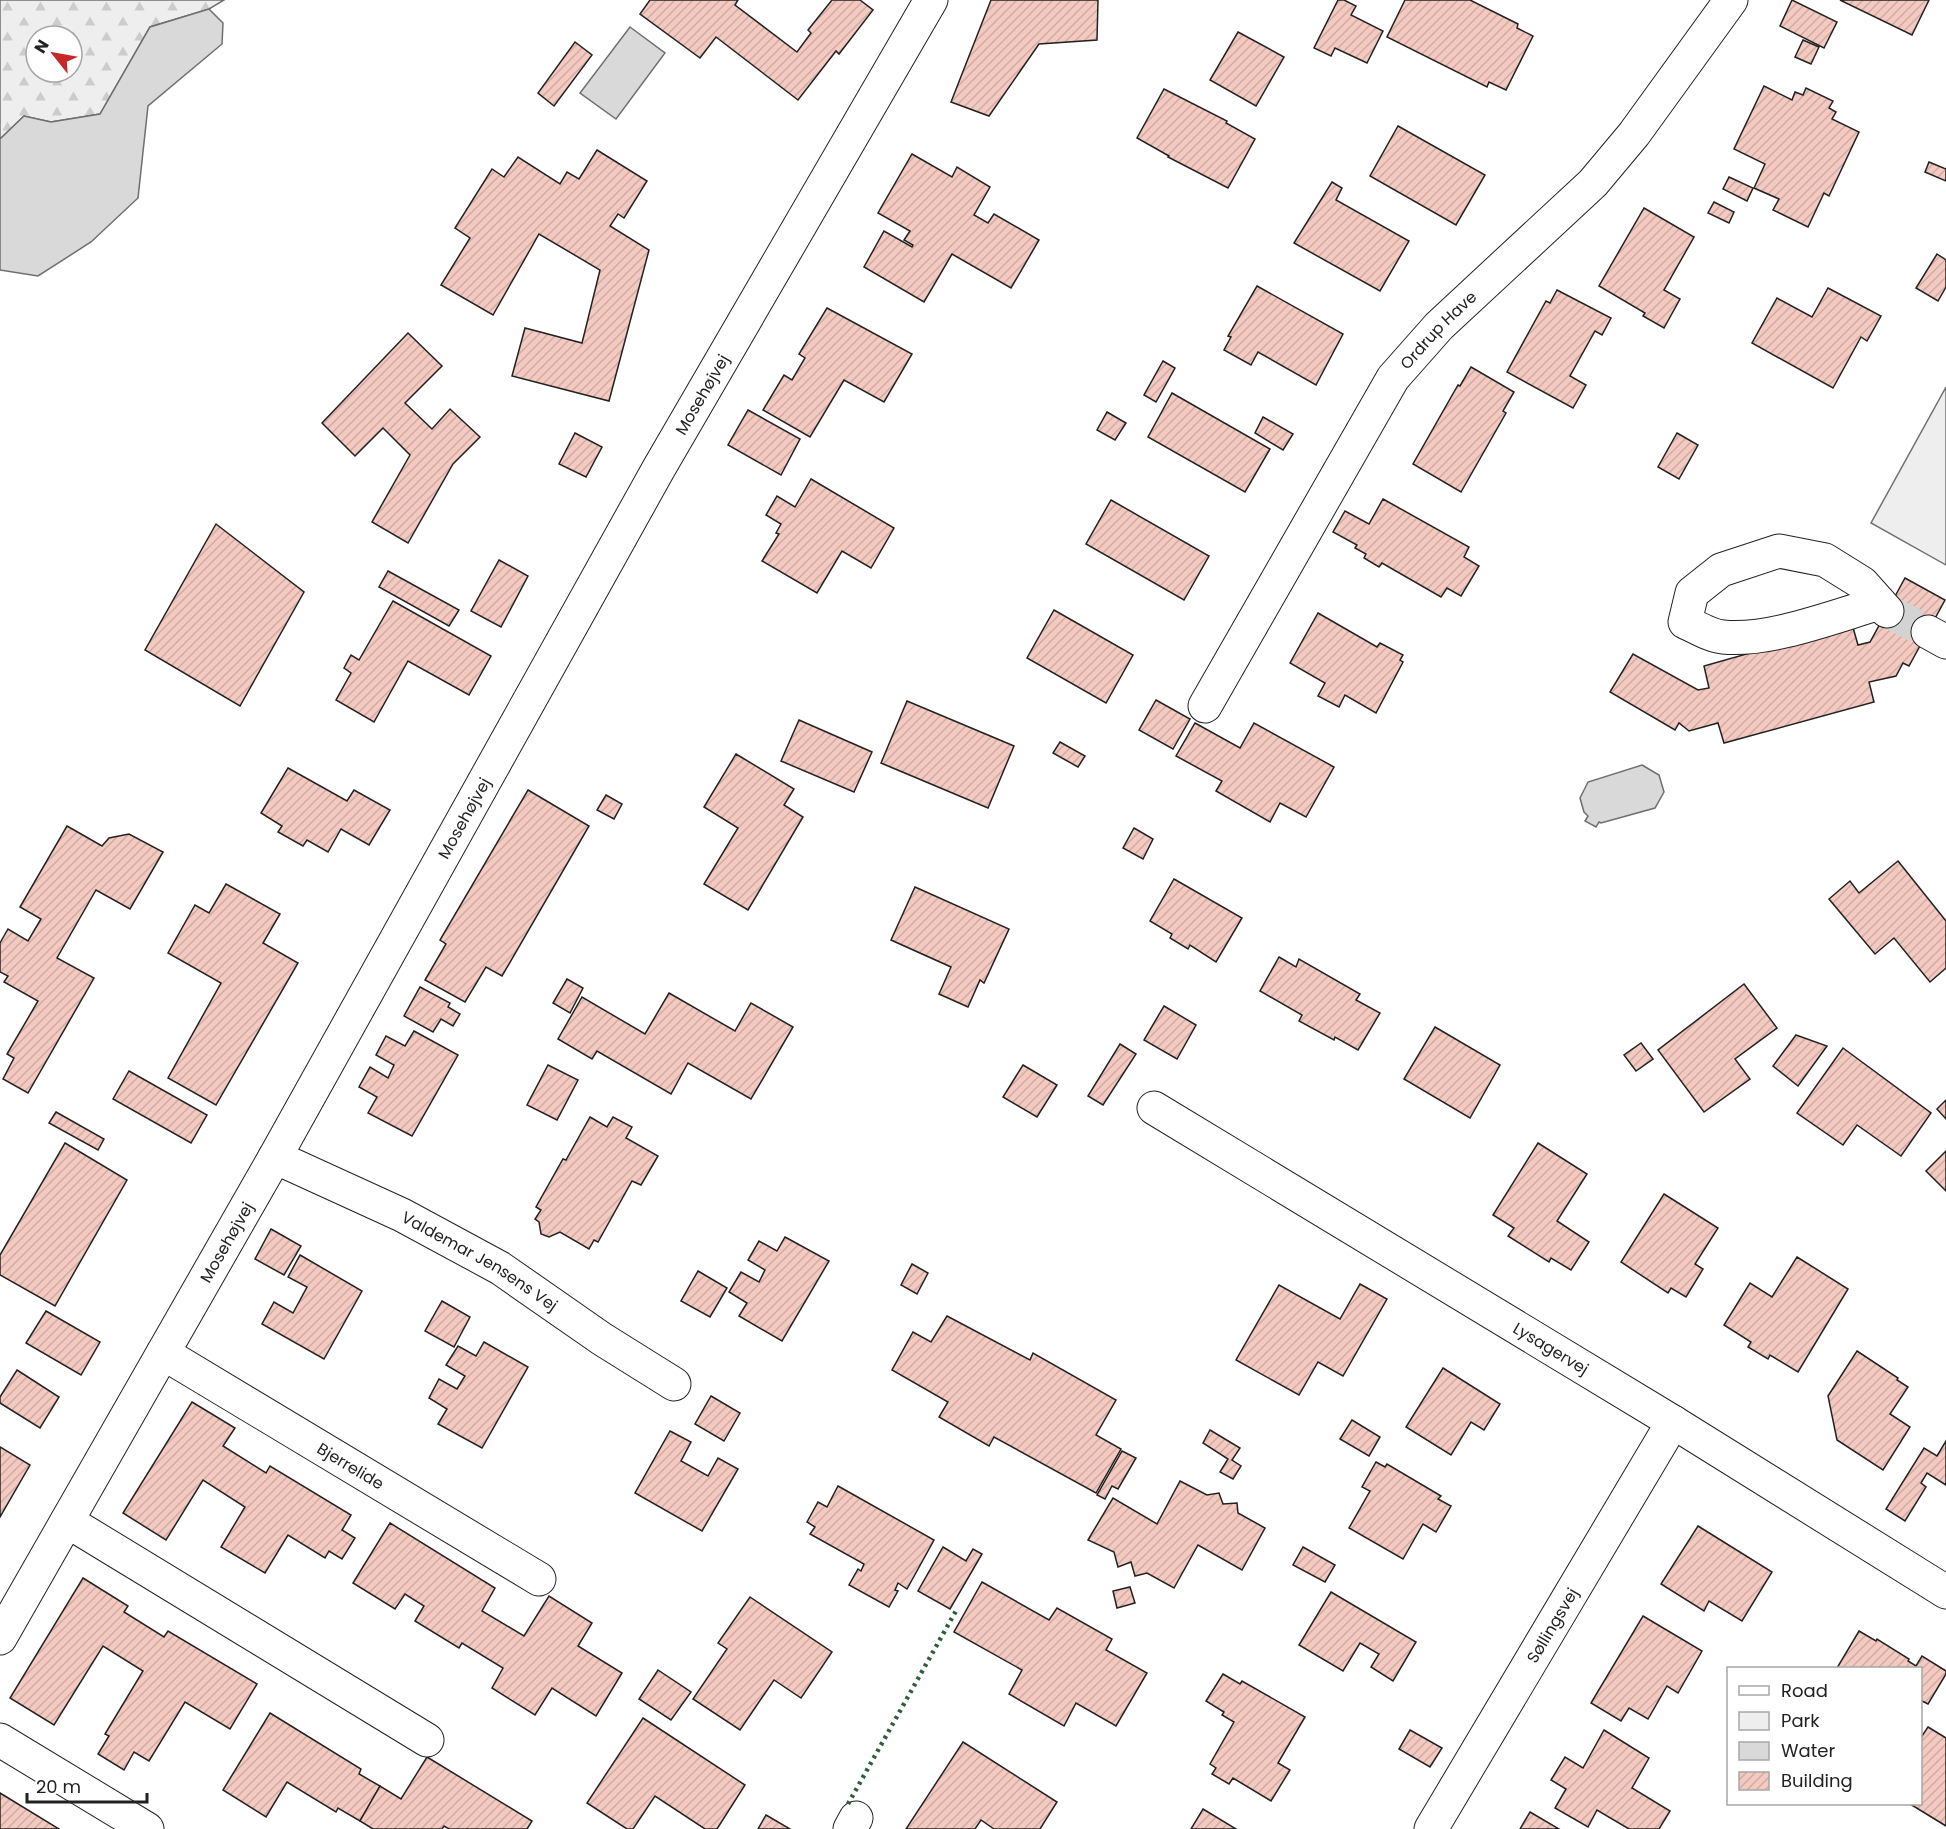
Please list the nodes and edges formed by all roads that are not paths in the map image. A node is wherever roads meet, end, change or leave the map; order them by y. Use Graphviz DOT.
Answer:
graph roads {
  1 [pos="931,0"];
  2 [pos="1731,0"];
  3 [pos="1883,607"];
  4 [pos="1206,706"];
  5 [pos="1154,1108"];
  6 [pos="275,1157"];
  7 [pos="163,1353"];
  8 [pos="674,1384"];
  9 [pos="1673,1422"];
  10 [pos="67,1521"];
  11 [pos="539,1579"];
  12 [pos="1946,1592"];
  13 [pos="0,1638"];
  14 [pos="0,1740"];
  15 [pos="427,1740"];
  16 [pos="147,1829"];
  17 [pos="1431,1829"];
  1 -- 6 [label="street, Mosehøjvej"];
  2 -- 4 [label="street, Ordrup Have"];
  3 -- 3 [label="street"];
  5 -- 9 [label="street, Lysagervej"];
  6 -- 7 [label="street, Mosehøjvej"];
  6 -- 8 [label="street, Valdemar Jensens Vej"];
  7 -- 10 [label="street, Mosehøjvej"];
  7 -- 11 [label="street, Bjerrelide"];
  9 -- 12 [label="street, Lysagervej"];
  9 -- 17 [label="street, Søllingsvej"];
  10 -- 13 [label="street, Mosehøjvej"];
  10 -- 15 [label="street"];
  14 -- 16 [label="street"];
}
